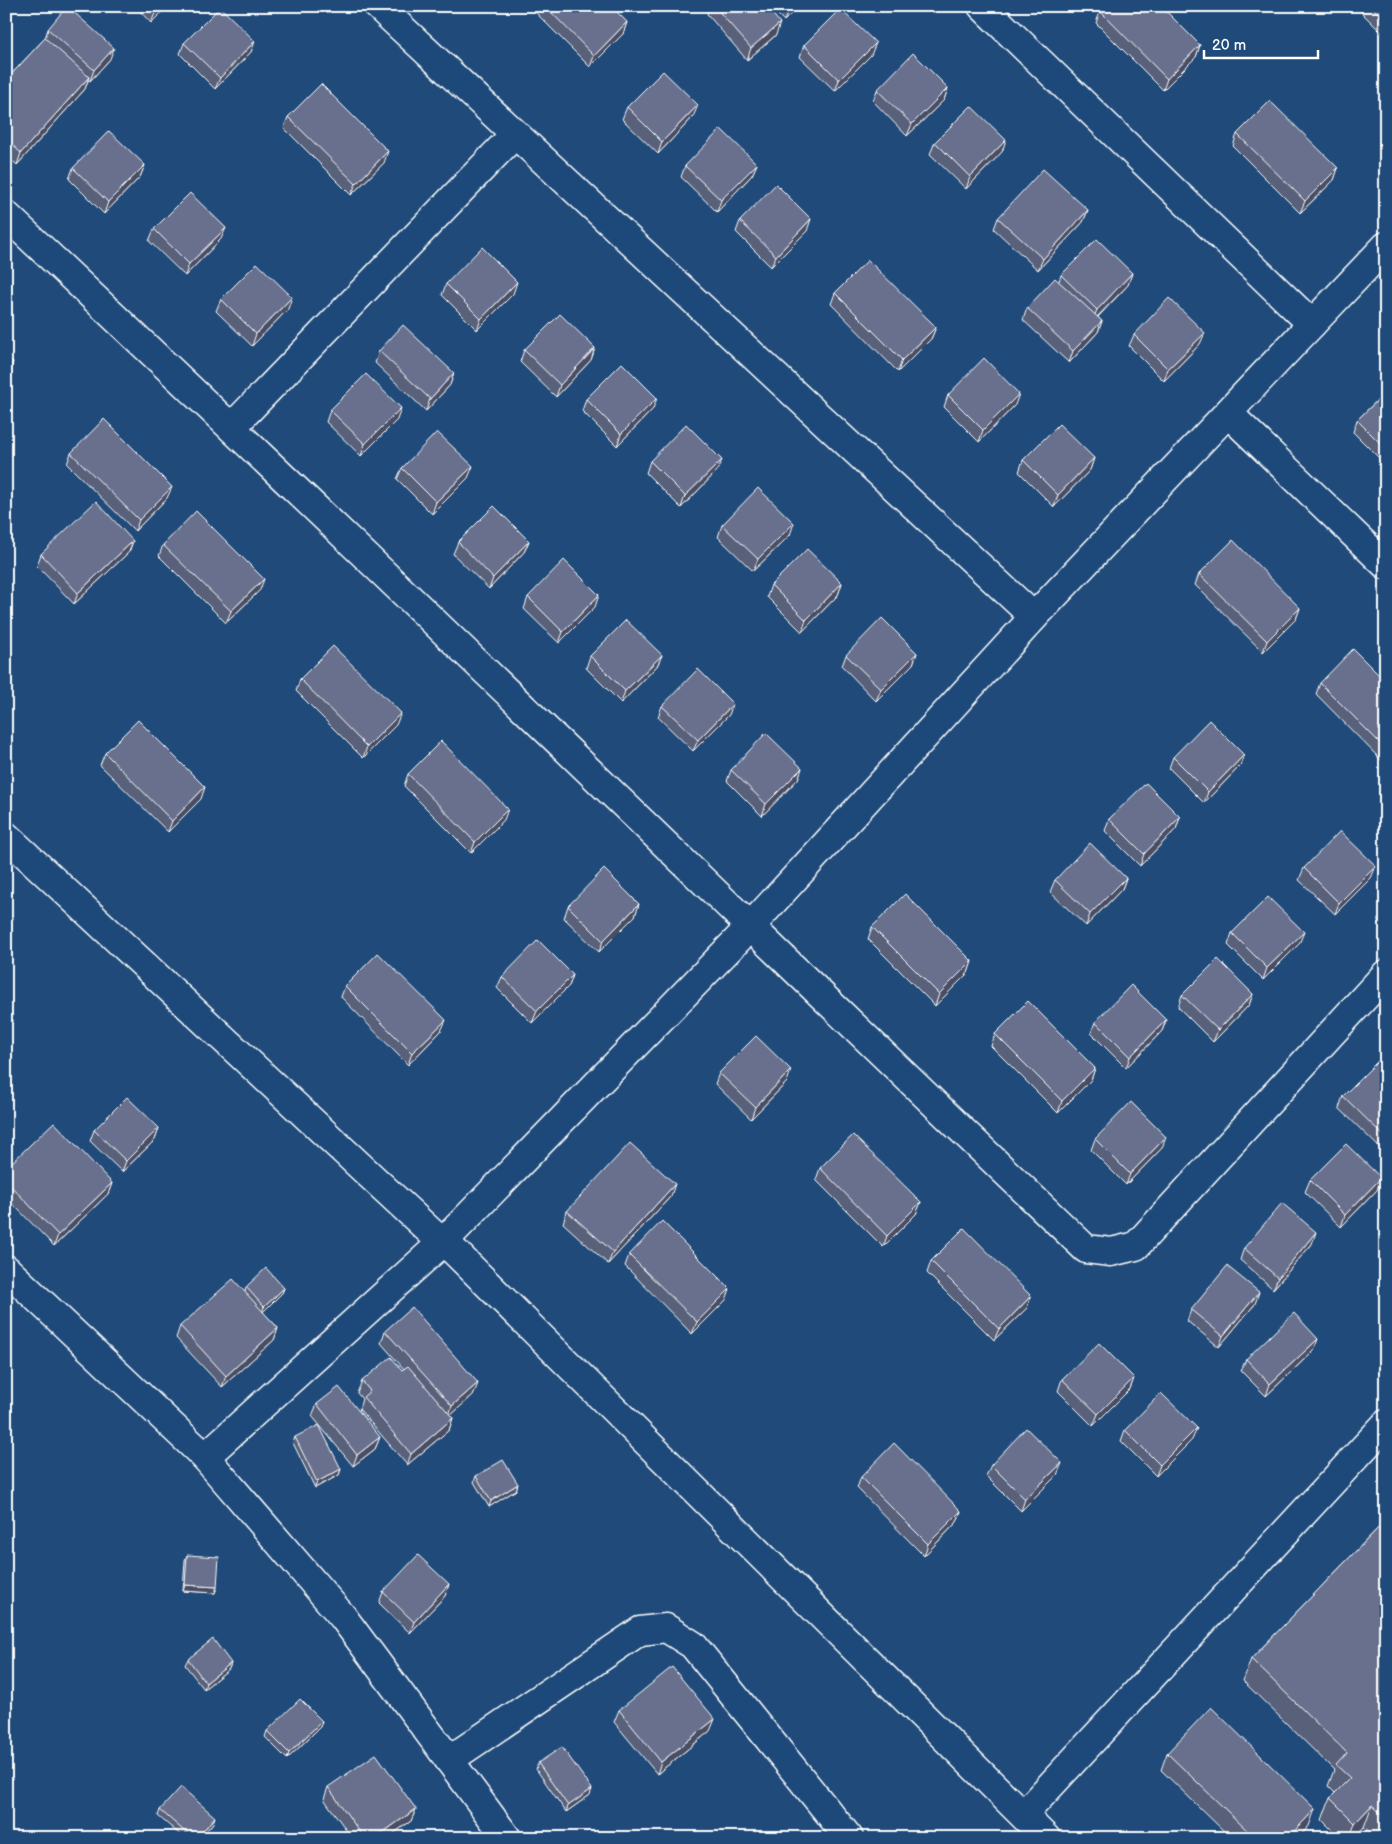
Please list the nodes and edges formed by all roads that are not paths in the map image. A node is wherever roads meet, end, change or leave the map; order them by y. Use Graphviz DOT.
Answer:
graph roads {
  1 [pos="378,6"];
  2 [pos="982,6"];
  3 [pos="515,134"];
  4 [pos="6,215"];
  5 [pos="1386,246"];
  6 [pos="1312,324"];
  7 [pos="1229,414"];
  8 [pos="232,427"];
  9 [pos="1386,565"];
  10 [pos="1034,617"];
  11 [pos="6,836"];
  12 [pos="749,928"];
  13 [pos="1386,974"];
  14 [pos="444,1241"];
  15 [pos="6,1269"];
  16 [pos="1386,1424"];
  17 [pos="205,1457"];
  18 [pos="449,1760"];
  19 [pos="1024,1814"];
  20 [pos="508,1838"];
  21 [pos="849,1838"];
  22 [pos="1046,1838"];
  1 -- 3 [label="street"];
  2 -- 6 [label="street"];
  3 -- 8 [label="street"];
  3 -- 10 [label="street"];
  4 -- 8 [label="street"];
  5 -- 6 [label="street"];
  6 -- 7 [label="street"];
  7 -- 9 [label="street"];
  7 -- 10 [label="street"];
  8 -- 12 [label="street"];
  10 -- 12 [label="street"];
  11 -- 14 [label="street"];
  12 -- 13 [label="street"];
  12 -- 14 [label="street"];
  14 -- 17 [label="street"];
  14 -- 19 [label="street"];
  15 -- 17 [label="street"];
  16 -- 19 [label="street"];
  17 -- 18 [label="street"];
  18 -- 20 [label="street"];
  18 -- 21 [label="street"];
  19 -- 22 [label="street"];
}
